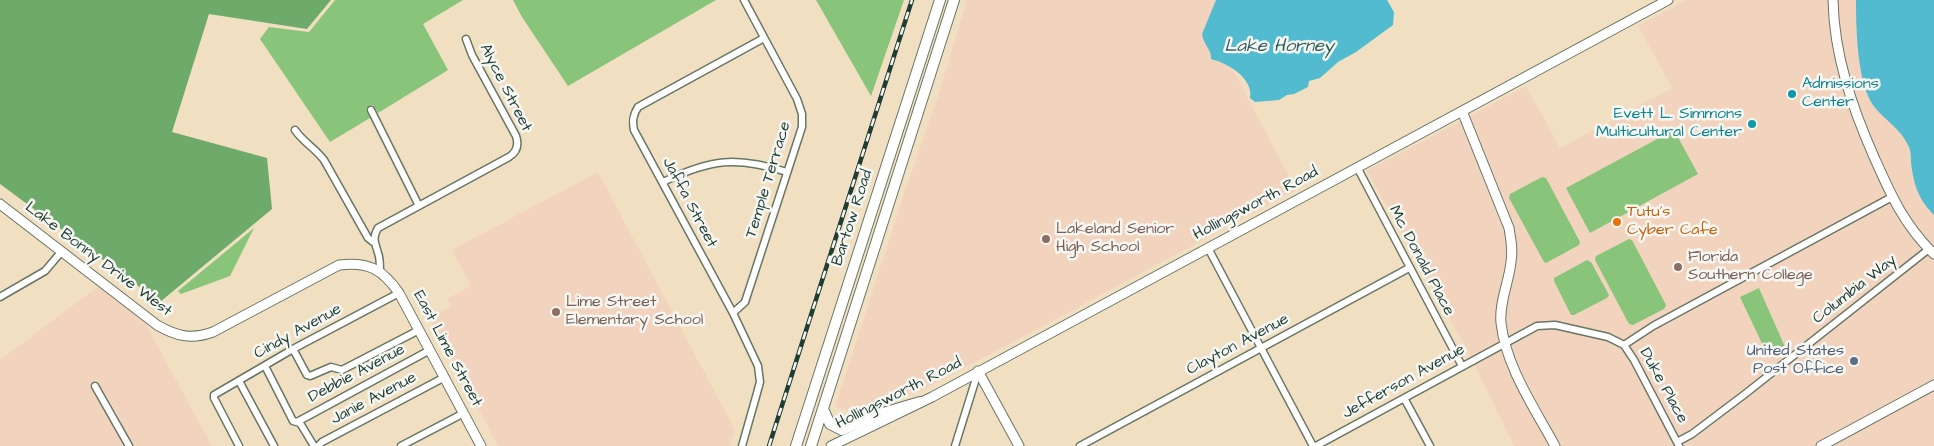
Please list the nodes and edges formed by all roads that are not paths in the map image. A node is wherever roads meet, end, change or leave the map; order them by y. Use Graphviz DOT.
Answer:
graph roads {
  1 [pos="744,0"];
  2 [pos="940,0"];
  3 [pos="954,0"];
  4 [pos="1668,0"];
  5 [pos="1833,0"];
  6 [pos="764,38"];
  7 [pos="466,39"];
  8 [pos="371,110"];
  9 [pos="1462,111"];
  10 [pos="295,130"];
  11 [pos="1357,167"];
  12 [pos="787,172"];
  13 [pos="663,182"];
  14 [pos="1892,197"];
  15 [pos="0,204"];
  16 [pos="420,206"];
  17 [pos="373,242"];
  18 [pos="1208,248"];
  19 [pos="62,251"];
  20 [pos="1931,251"];
  21 [pos="1409,268"];
  22 [pos="380,271"];
  23 [pos="400,293"];
  24 [pos="0,297"];
  25 [pos="733,313"];
  26 [pos="419,330"];
  27 [pos="1506,343"];
  28 [pos="1624,345"];
  29 [pos="1262,348"];
  30 [pos="293,349"];
  31 [pos="430,350"];
  32 [pos="265,366"];
  33 [pos="1462,366"];
  34 [pos="978,371"];
  35 [pos="444,377"];
  36 [pos="239,381"];
  37 [pos="1934,385"];
  38 [pos="95,386"];
  39 [pos="1404,398"];
  40 [pos="920,402"];
  41 [pos="822,410"];
  42 [pos="464,412"];
  43 [pos="297,422"];
  44 [pos="1678,444"];
  45 [pos="478,445"];
  46 [pos="129,446"];
  47 [pos="239,446"];
  48 [pos="274,446"];
  49 [pos="314,446"];
  50 [pos="318,446"];
  51 [pos="401,446"];
  52 [pos="742,446"];
  53 [pos="796,446"];
  54 [pos="811,446"];
  55 [pos="831,446"];
  56 [pos="955,446"];
  57 [pos="1020,446"];
  58 [pos="1080,446"];
  59 [pos="1315,446"];
  60 [pos="1430,446"];
  61 [pos="1555,446"];
  62 [pos="1821,446"];
  1 -- 6 [label="street, Temple Terrace"];
  2 -- 53 [label="main road, Bartow Road"];
  3 -- 41 [label="main road, Bartow Road"];
  4 -- 9 [label="street, Hollingsworth Road"];
  5 -- 14 [label="street"];
  6 -- 12 [label="street, Temple Terrace"];
  6 -- 13 [label="street, Jaffa Street"];
  7 -- 16 [label="street, Alyce Street"];
  8 -- 16 [label="street"];
  9 -- 11 [label="street, Hollingsworth Road"];
  9 -- 27 [label="street"];
  10 -- 17 [label="street"];
  11 -- 18 [label="street, Hollingsworth Road"];
  11 -- 21 [label="street, Mc Donald Place"];
  12 -- 13 [label="street"];
  12 -- 25 [label="street, Temple Terrace"];
  13 -- 25 [label="street, Jaffa Street"];
  14 -- 20 [label="street"];
  14 -- 28 [label="street"];
  15 -- 19 [label="street, Lake Bonny Drive West"];
  16 -- 17 [label="street"];
  17 -- 22 [label="street"];
  18 -- 29 [label="street"];
  18 -- 34 [label="street, Hollingsworth Road"];
  19 -- 22 [label="street, Lake Bonny Drive West"];
  19 -- 24 [label="street"];
  20 -- 44 [label="street, Columbia Way"];
  21 -- 29 [label="street, Clayton Avenue"];
  21 -- 33 [label="street, Mc Donald Place"];
  22 -- 23 [label="street, East Lime Street"];
  23 -- 26 [label="street, East Lime Street"];
  23 -- 30 [label="street, Cindy Avenue"];
  25 -- 52 [label="street, Jaffa Street"];
  26 -- 30 [label="street"];
  26 -- 31 [label="street, East Lime Street"];
  27 -- 28 [label="street, Duke Place"];
  27 -- 33 [label="street, Jefferson Avenue"];
  27 -- 61 [label="street"];
  28 -- 44 [label="street, Duke Place"];
  29 -- 58 [label="street, Clayton Avenue"];
  29 -- 59 [label="street"];
  30 -- 32 [label="street, Cindy Avenue"];
  31 -- 35 [label="street, East Lime Street"];
  31 -- 43 [label="street, Debbie Avenue"];
  32 -- 36 [label="street, Cindy Avenue"];
  32 -- 43 [label="street"];
  33 -- 39 [label="street, Jefferson Avenue"];
  34 -- 40 [label="street, Hollingsworth Road"];
  34 -- 56 [label="street"];
  34 -- 57 [label="street"];
  35 -- 42 [label="street, East Lime Street"];
  35 -- 50 [label="street, Janie Avenue"];
  36 -- 47 [label="street, Cindy Avenue"];
  36 -- 48 [label="street"];
  37 -- 62 [label="street"];
  38 -- 46 [label="street"];
  39 -- 59 [label="street, Jefferson Avenue"];
  39 -- 60 [label="street"];
  40 -- 41 [label="main road"];
  40 -- 55 [label="street, Hollingsworth Road"];
  41 -- 54 [label="main road, Bartow Road"];
  42 -- 45 [label="street, East Lime Street"];
  42 -- 51 [label="street"];
  43 -- 49 [label="street"];
}
